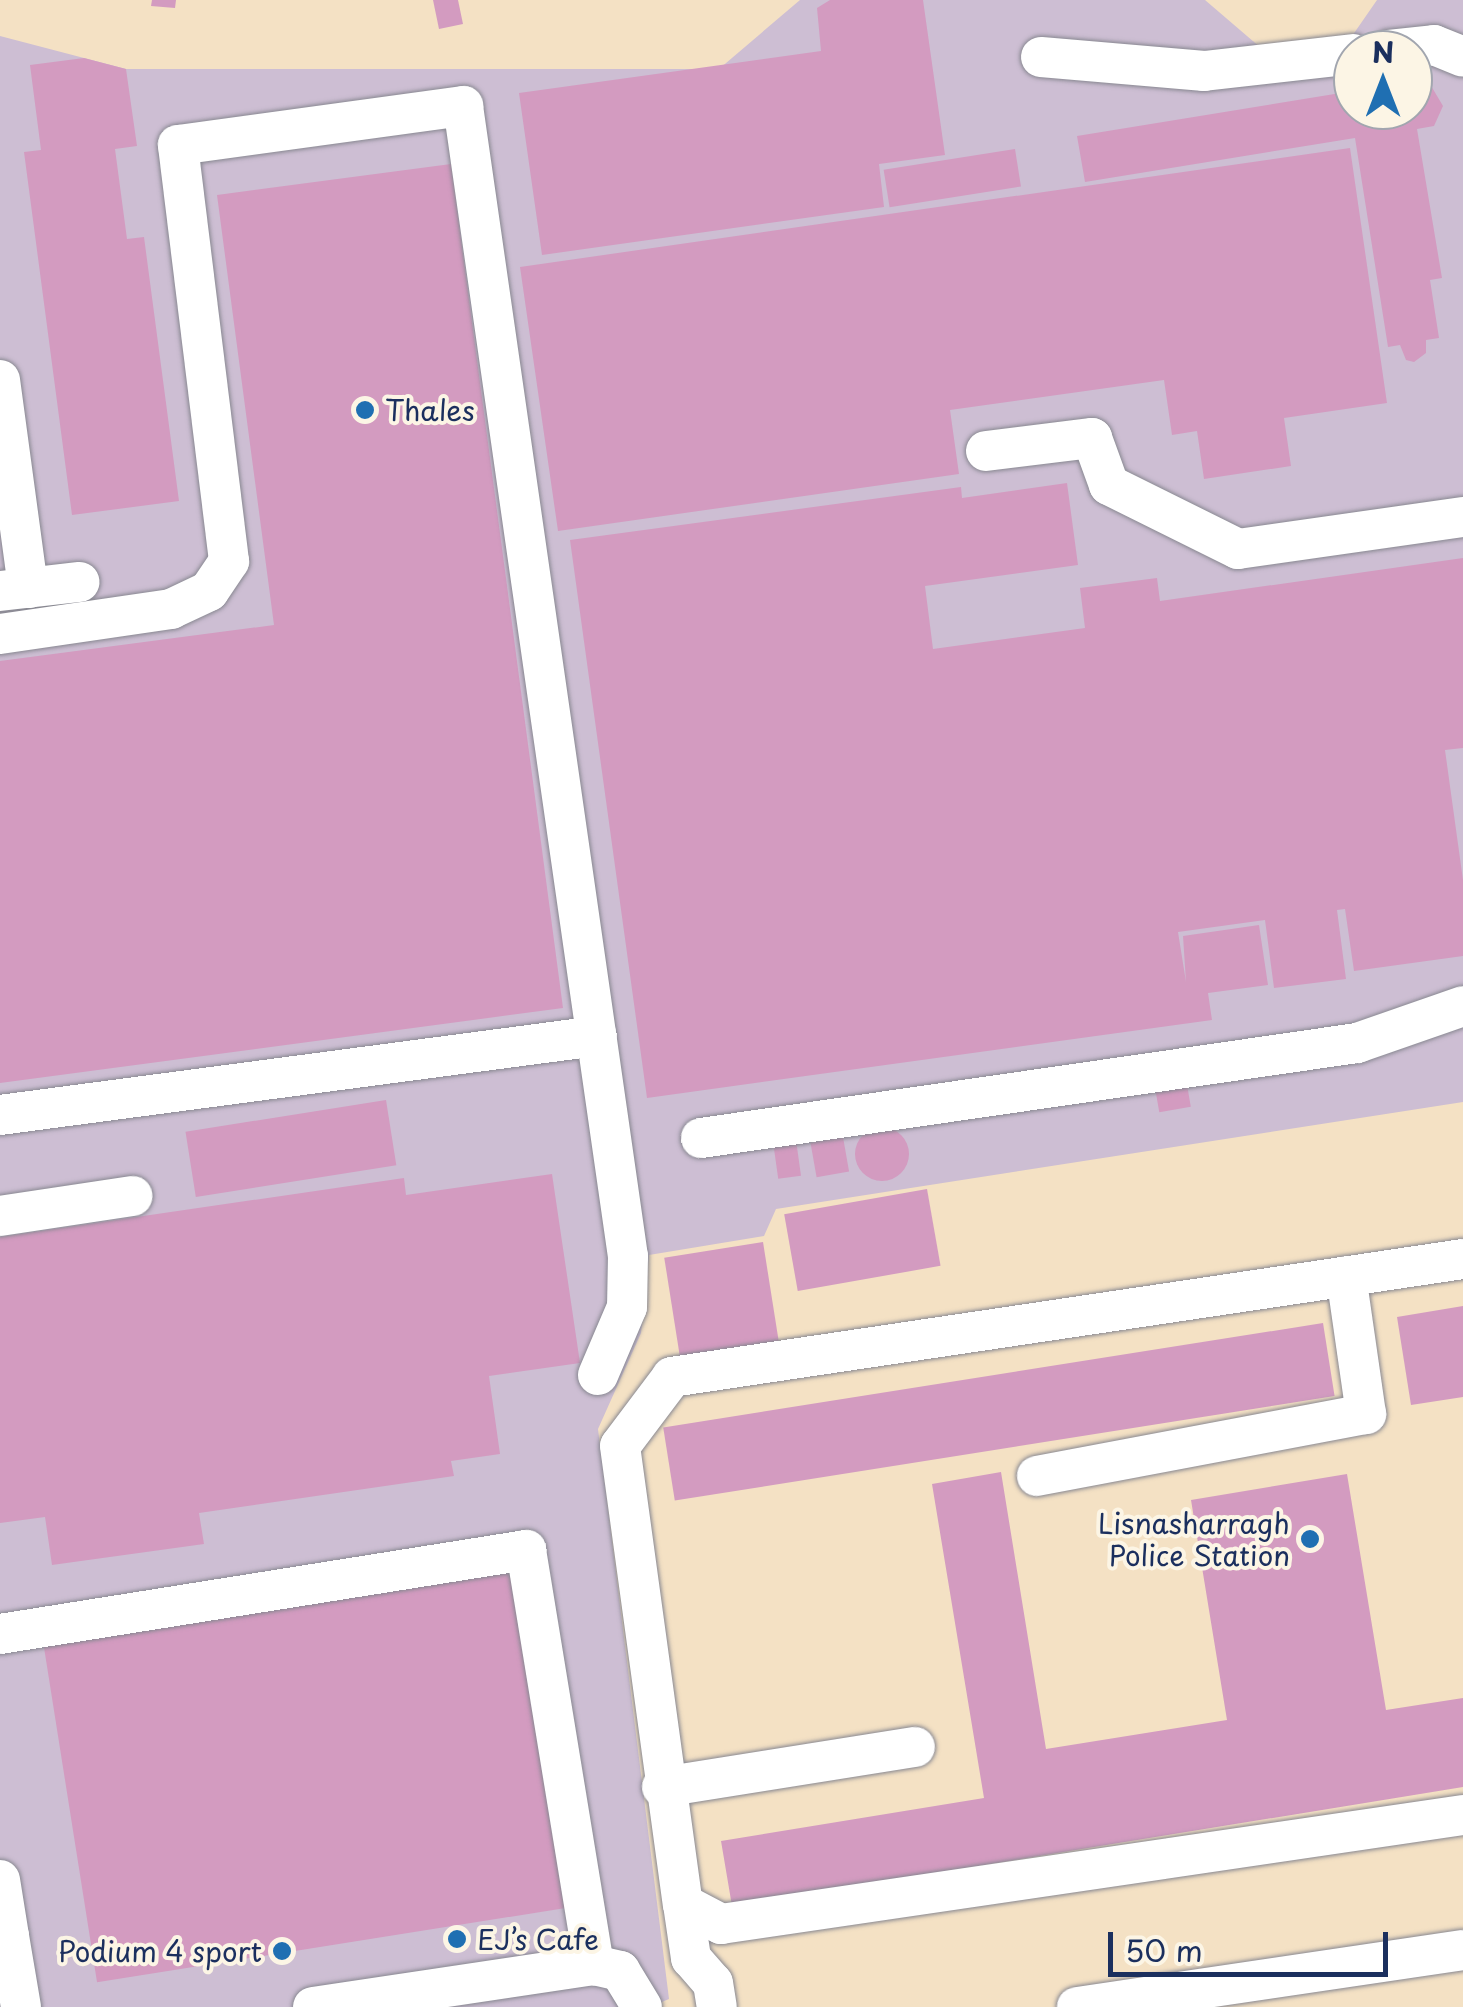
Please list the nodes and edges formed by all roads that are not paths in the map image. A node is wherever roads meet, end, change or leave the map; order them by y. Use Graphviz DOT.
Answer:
graph roads {
  1 [pos="1433,45"];
  2 [pos="1333,56"];
  3 [pos="1041,57"];
  4 [pos="1463,57"];
  5 [pos="0,380"];
  6 [pos="986,451"];
  7 [pos="1463,517"];
  8 [pos="79,582"];
  9 [pos="14,589"];
  10 [pos="0,634"];
  11 [pos="1463,1006"];
  12 [pos="597,1036"];
  13 [pos="0,1114"];
  14 [pos="700,1138"];
  15 [pos="132,1196"];
  16 [pos="0,1216"];
  17 [pos="1463,1259"];
  18 [pos="1346,1276"];
  19 [pos="598,1375"];
  20 [pos="1037,1476"];
  21 [pos="0,1634"];
  22 [pos="914,1747"];
  23 [pos="662,1786"];
  24 [pos="1463,1814"];
  25 [pos="0,1880"];
  26 [pos="683,1904"];
  27 [pos="721,1924"];
  28 [pos="5,1937"];
  29 [pos="1463,1950"];
  30 [pos="594,1964"];
  31 [pos="715,1995"];
  32 [pos="21,2007"];
  33 [pos="313,2007"];
  34 [pos="642,2007"];
  35 [pos="1077,2007"];
  1 -- 4 [label="street"];
  2 -- 3 [label="street"];
  5 -- 9 [label="street"];
  6 -- 7 [label="street"];
  8 -- 9 [label="street"];
  10 -- 12 [label="street"];
  11 -- 14 [label="street"];
  12 -- 13 [label="street"];
  12 -- 19 [label="street"];
  15 -- 16 [label="street"];
  17 -- 18 [label="street"];
  18 -- 20 [label="street"];
  18 -- 23 [label="street"];
  21 -- 30 [label="street"];
  22 -- 23 [label="street"];
  23 -- 26 [label="street"];
  24 -- 27 [label="street"];
  25 -- 28 [label="street"];
  26 -- 27 [label="street"];
  26 -- 31 [label="street"];
  27 -- 31 [label="street"];
  28 -- 32 [label="street"];
  29 -- 35 [label="street"];
  30 -- 33 [label="street"];
  30 -- 34 [label="street"];
}
